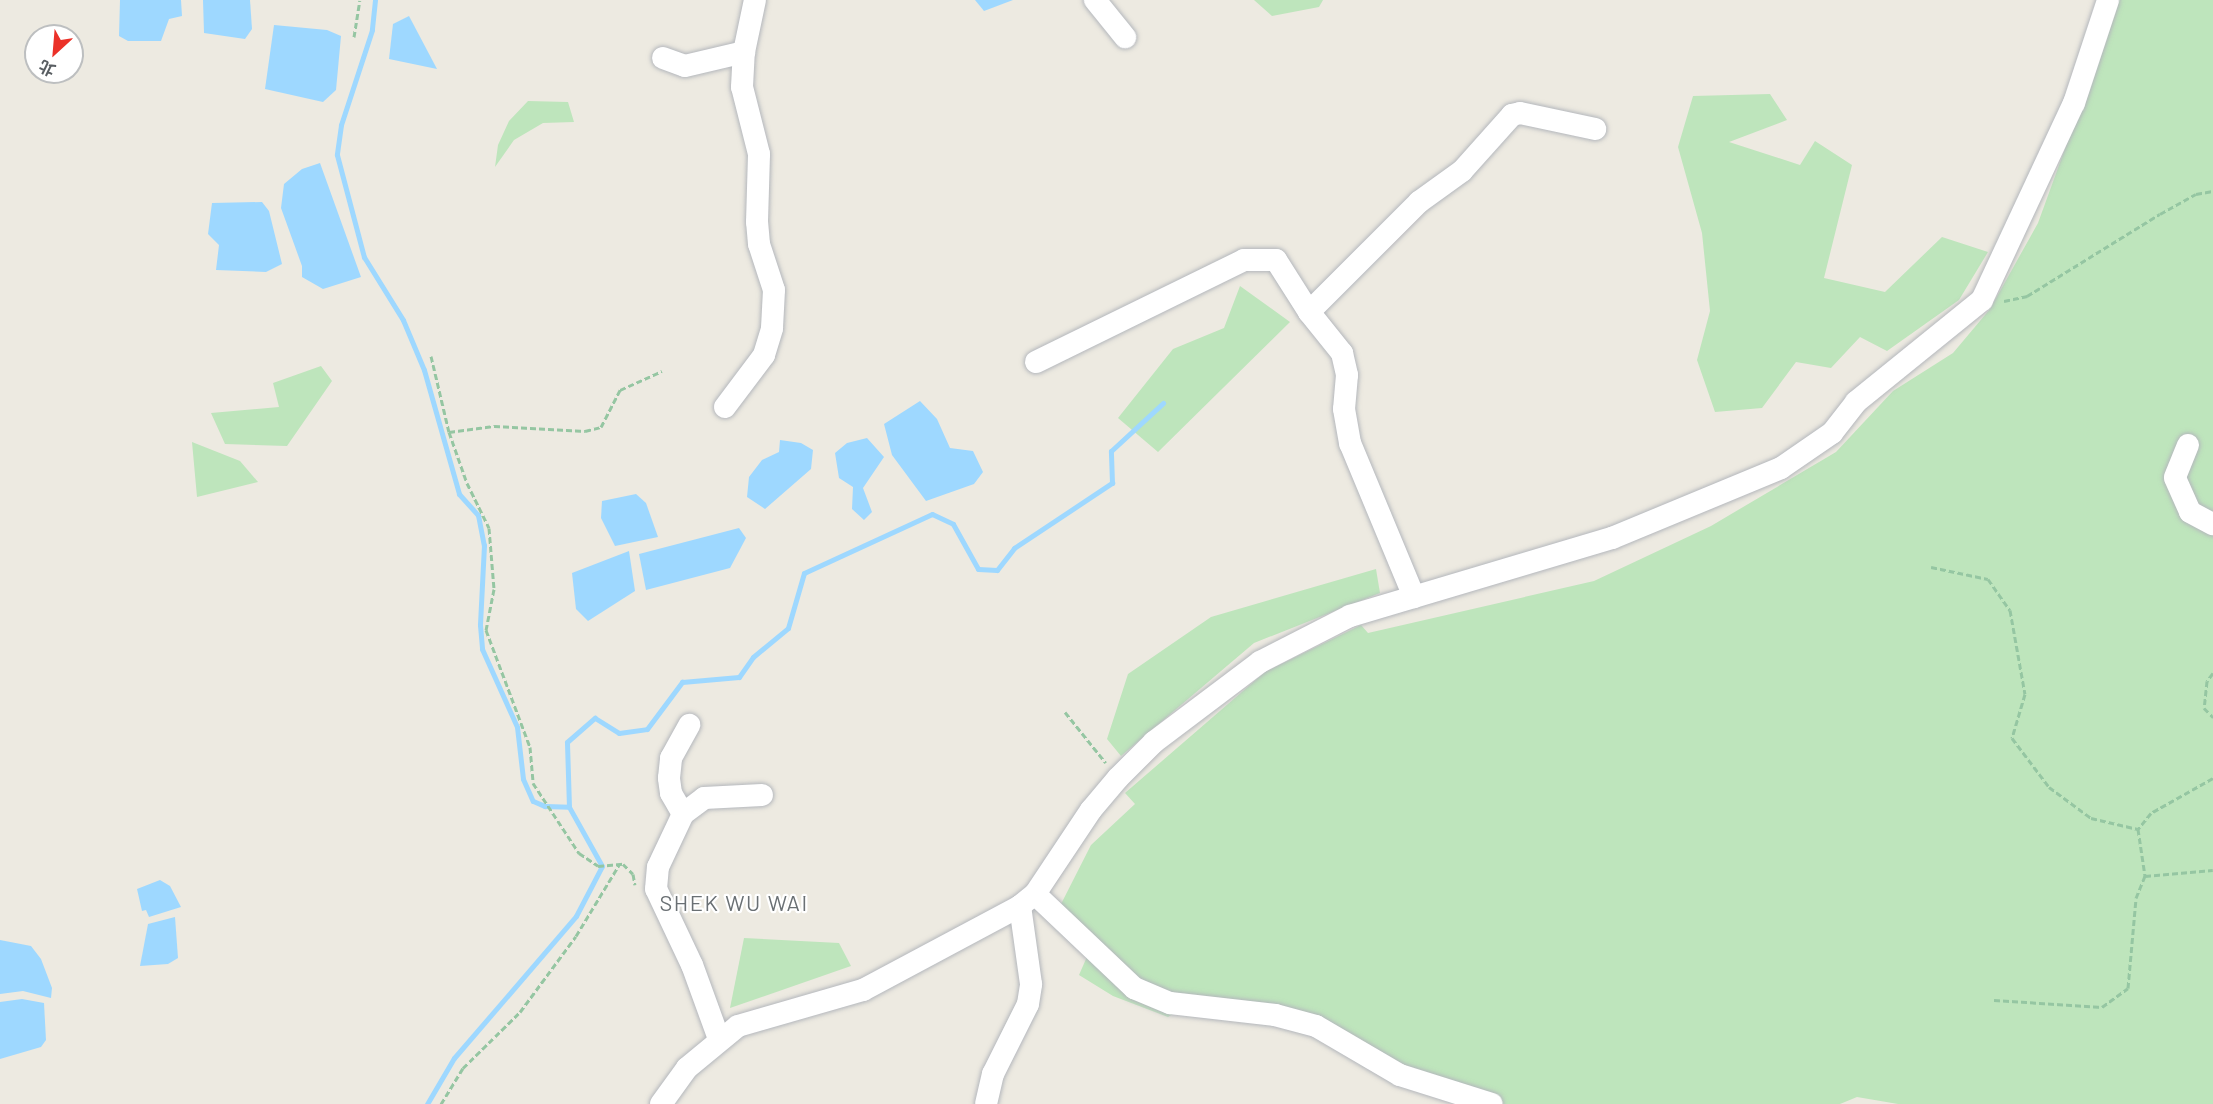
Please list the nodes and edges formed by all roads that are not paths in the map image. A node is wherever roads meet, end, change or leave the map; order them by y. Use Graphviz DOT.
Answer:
graph roads {
  1 [pos="755,0"];
  2 [pos="1095,0"];
  3 [pos="2108,0"];
  4 [pos="1125,37"];
  5 [pos="744,52"];
  6 [pos="663,58"];
  7 [pos="1595,129"];
  8 [pos="1309,312"];
  9 [pos="1036,362"];
  10 [pos="725,407"];
  11 [pos="2188,445"];
  12 [pos="2213,524"];
  13 [pos="1413,597"];
  14 [pos="689,725"];
  15 [pos="762,795"];
  16 [pos="682,814"];
  17 [pos="1028,900"];
  18 [pos="719,1039"];
  19 [pos="661,1104"];
  20 [pos="986,1104"];
  21 [pos="1492,1104"];
  1 -- 5 [label="street"];
  2 -- 4 [label="street"];
  3 -- 13 [label="street"];
  5 -- 6 [label="street"];
  5 -- 10 [label="street"];
  7 -- 8 [label="street"];
  8 -- 9 [label="street"];
  8 -- 13 [label="street"];
  11 -- 12 [label="street"];
  13 -- 17 [label="street"];
  14 -- 16 [label="street"];
  15 -- 16 [label="street"];
  16 -- 18 [label="street"];
  17 -- 18 [label="street"];
  17 -- 20 [label="street"];
  17 -- 21 [label="street"];
  18 -- 19 [label="street"];
}
